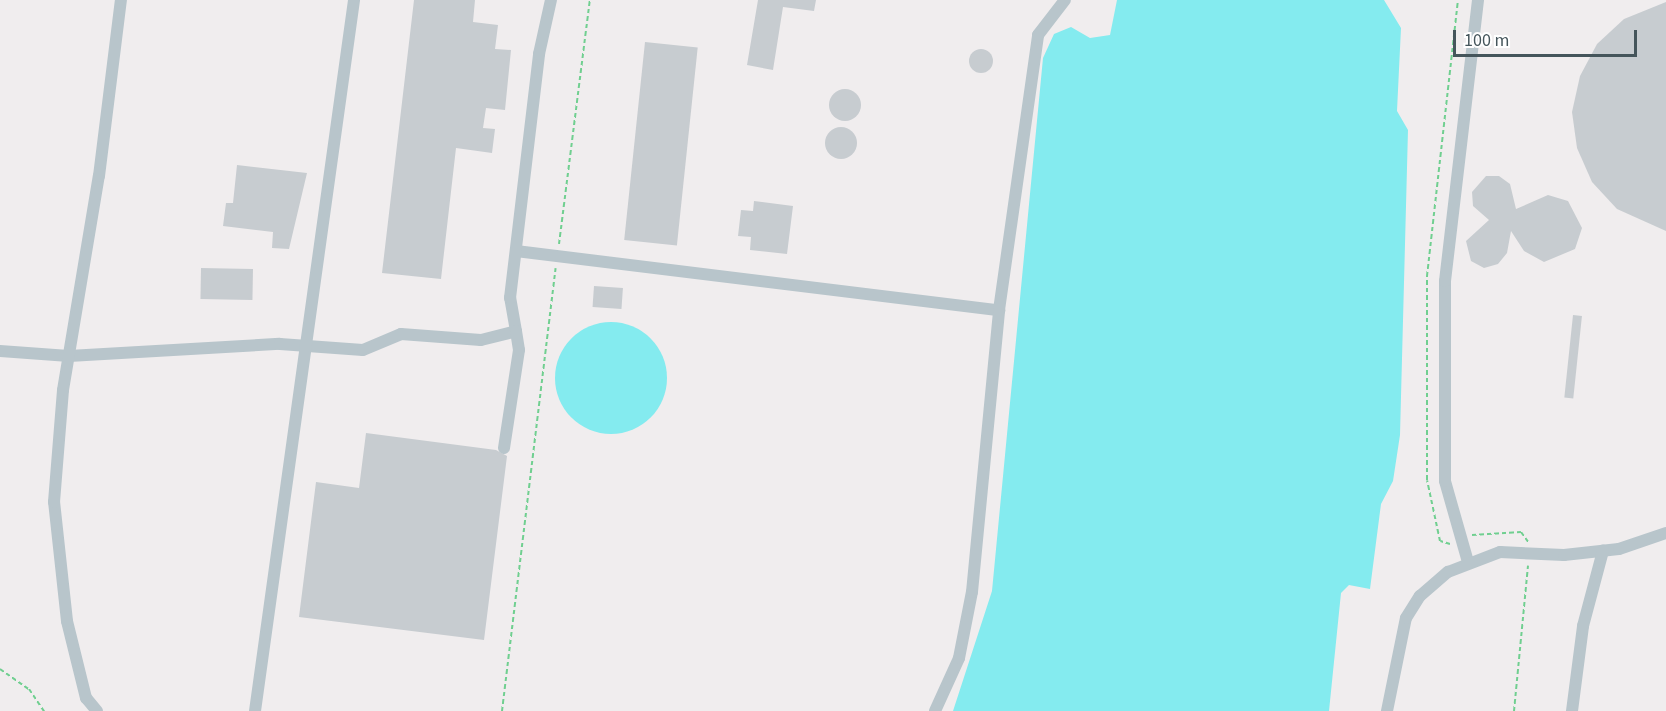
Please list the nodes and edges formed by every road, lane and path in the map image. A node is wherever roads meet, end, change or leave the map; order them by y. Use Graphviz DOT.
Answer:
graph roads {
  1 [pos="121,0"];
  2 [pos="354,0"];
  3 [pos="551,0"];
  4 [pos="590,0"];
  5 [pos="1065,0"];
  6 [pos="1458,0"];
  7 [pos="1478,0"];
  8 [pos="516,251"];
  9 [pos="558,254"];
  10 [pos="999,310"];
  11 [pos="516,331"];
  12 [pos="303,345"];
  13 [pos="0,351"];
  14 [pos="69,356"];
  15 [pos="504,448"];
  16 [pos="1666,533"];
  17 [pos="1459,540"];
  18 [pos="1603,551"];
  19 [pos="1529,552"];
  20 [pos="1468,562"];
  21 [pos="0,669"];
  22 [pos="44,711"];
  23 [pos="97,711"];
  24 [pos="255,711"];
  25 [pos="502,711"];
  26 [pos="935,711"];
  27 [pos="1387,711"];
  28 [pos="1514,711"];
  29 [pos="1572,711"];
  1 -- 14 [label="street"];
  2 -- 12 [label="street"];
  3 -- 8 [label="street"];
  4 -- 9 [label="path"];
  5 -- 10 [label="street"];
  6 -- 17 [label="path"];
  7 -- 17 [label="street"];
  8 -- 9 [label="street"];
  8 -- 11 [label="street"];
  9 -- 10 [label="street"];
  9 -- 25 [label="path"];
  10 -- 26 [label="street"];
  11 -- 12 [label="street"];
  11 -- 15 [label="street"];
  12 -- 14 [label="street"];
  12 -- 24 [label="street"];
  13 -- 14 [label="street"];
  14 -- 23 [label="street"];
  16 -- 18 [label="street"];
  17 -- 19 [label="path"];
  17 -- 20 [label="street"];
  18 -- 19 [label="street"];
  18 -- 29 [label="street"];
  19 -- 20 [label="street"];
  19 -- 28 [label="path"];
  20 -- 27 [label="street"];
  21 -- 22 [label="path"];
}
